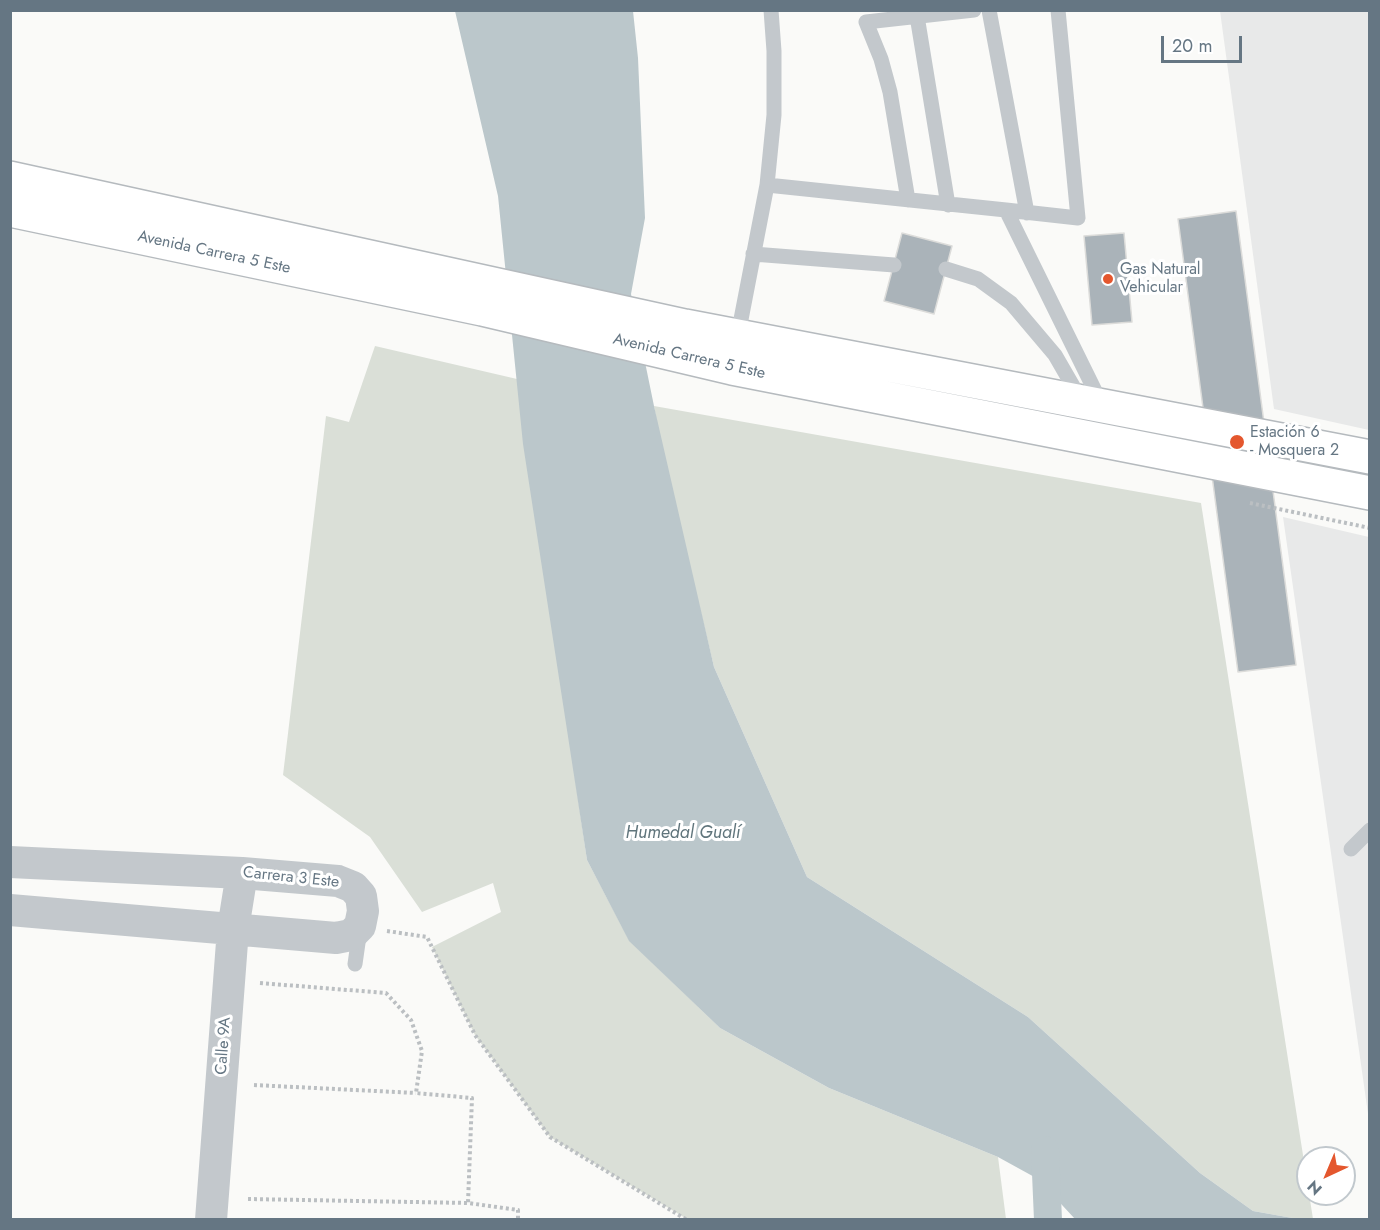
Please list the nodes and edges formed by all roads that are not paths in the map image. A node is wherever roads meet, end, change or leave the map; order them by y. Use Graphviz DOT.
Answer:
graph roads {
  1 [pos="771,10"];
  2 [pos="974,10"];
  3 [pos="989,10"];
  4 [pos="1058,10"];
  5 [pos="862,16"];
  6 [pos="917,16"];
  7 [pos="10,178"];
  8 [pos="766,186"];
  9 [pos="908,200"];
  10 [pos="948,205"];
  11 [pos="10,210"];
  12 [pos="1006,210"];
  13 [pos="1027,213"];
  14 [pos="753,254"];
  15 [pos="894,265"];
  16 [pos="946,269"];
  17 [pos="478,295"];
  18 [pos="738,336"];
  19 [pos="683,341"];
  20 [pos="732,368"];
  21 [pos="1092,404"];
  22 [pos="1370,457"];
  23 [pos="1370,493"];
  24 [pos="1370,830"];
  25 [pos="1352,849"];
  26 [pos="10,862"];
  27 [pos="242,873"];
  28 [pos="10,910"];
  29 [pos="360,926"];
  30 [pos="233,929"];
  31 [pos="355,964"];
  32 [pos="211,1220"];
  1 -- 8 [label="lane"];
  2 -- 6 [label="lane"];
  3 -- 13 [label="lane"];
  4 -- 13 [label="lane"];
  5 -- 6 [label="lane"];
  5 -- 9 [label="lane"];
  6 -- 10 [label="lane"];
  7 -- 17 [label="main road, Avenida Carrera 5 Este"];
  8 -- 9 [label="lane"];
  8 -- 14 [label="lane"];
  9 -- 10 [label="lane"];
  10 -- 12 [label="lane"];
  11 -- 17 [label="main road, Avenida Carrera 5 Este"];
  12 -- 13 [label="lane"];
  12 -- 21 [label="lane"];
  14 -- 15 [label="lane"];
  14 -- 18 [label="lane"];
  16 -- 21 [label="lane"];
  17 -- 19 [label="main road, Avenida Carrera 5 Este"];
  18 -- 19 [label="main road, Avenida Carrera 5 Este"];
  18 -- 20 [label="lane"];
  18 -- 21 [label="main road, Avenida Carrera 5 Este"];
  19 -- 20 [label="main road, Avenida Carrera 5 Este"];
  20 -- 23 [label="main road, Avenida Carrera 5 Este"];
  21 -- 22 [label="main road, Avenida Carrera 5 Este"];
  24 -- 25 [label="lane"];
  26 -- 27 [label="street, Carrera 3 Este"];
  27 -- 29 [label="street, Carrera 3 Este"];
  27 -- 30 [label="street, Calle 9A"];
  28 -- 30 [label="street"];
  29 -- 30 [label="street"];
  29 -- 31 [label="lane"];
  30 -- 32 [label="street, Calle 9A"];
}
